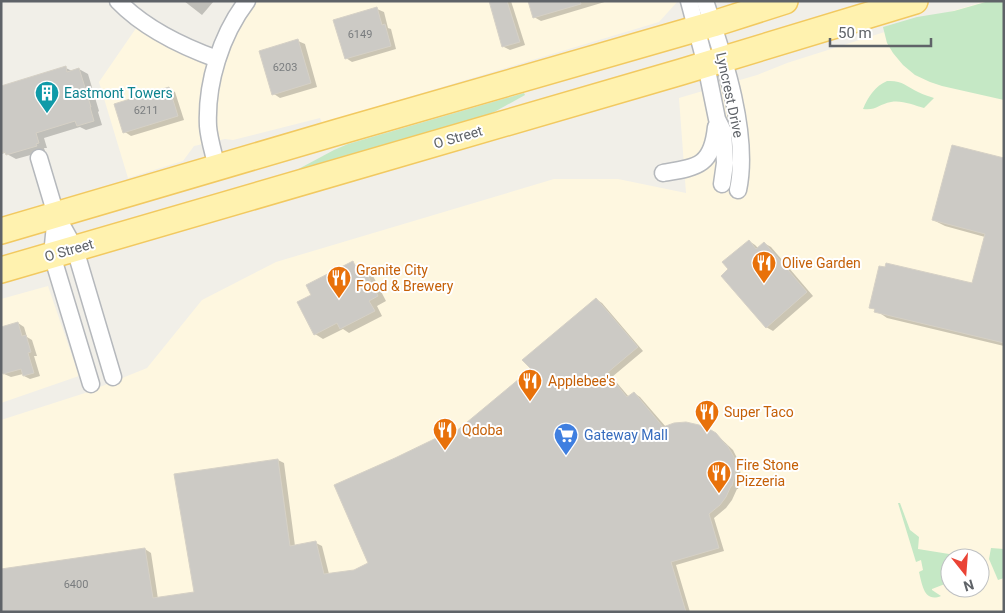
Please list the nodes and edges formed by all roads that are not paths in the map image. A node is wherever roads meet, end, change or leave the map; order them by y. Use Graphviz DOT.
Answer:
graph roads {
  1 [pos="118,1"];
  2 [pos="246,1"];
  3 [pos="689,1"];
  4 [pos="785,1"];
  5 [pos="915,1"];
  6 [pos="705,18"];
  7 [pos="217,59"];
  8 [pos="714,62"];
  9 [pos="717,119"];
  10 [pos="39,158"];
  11 [pos="217,168"];
  12 [pos="663,173"];
  13 [pos="722,184"];
  14 [pos="738,190"];
  15 [pos="56,215"];
  16 [pos="1,232"];
  17 [pos="63,252"];
  18 [pos="1,270"];
  19 [pos="113,377"];
  20 [pos="91,384"];
  1 -- 7 [label="street"];
  2 -- 7 [label="street"];
  3 -- 6 [label="street, Lyncrest Drive"];
  4 -- 6 [label="main road"];
  5 -- 8 [label="main road, O Street"];
  6 -- 8 [label="street, Lyncrest Drive"];
  6 -- 11 [label="main road"];
  7 -- 11 [label="street"];
  8 -- 9 [label="street, Lyncrest Drive"];
  8 -- 14 [label="street, Lyncrest Drive"];
  8 -- 17 [label="main road, O Street"];
  9 -- 12 [label="street"];
  9 -- 13 [label="street, Lyncrest Drive"];
  10 -- 15 [label="street"];
  11 -- 15 [label="main road"];
  15 -- 16 [label="main road"];
  15 -- 17 [label="street"];
  15 -- 17 [label="street"];
  17 -- 18 [label="main road, O Street"];
  17 -- 19 [label="street"];
  17 -- 20 [label="street"];
}
